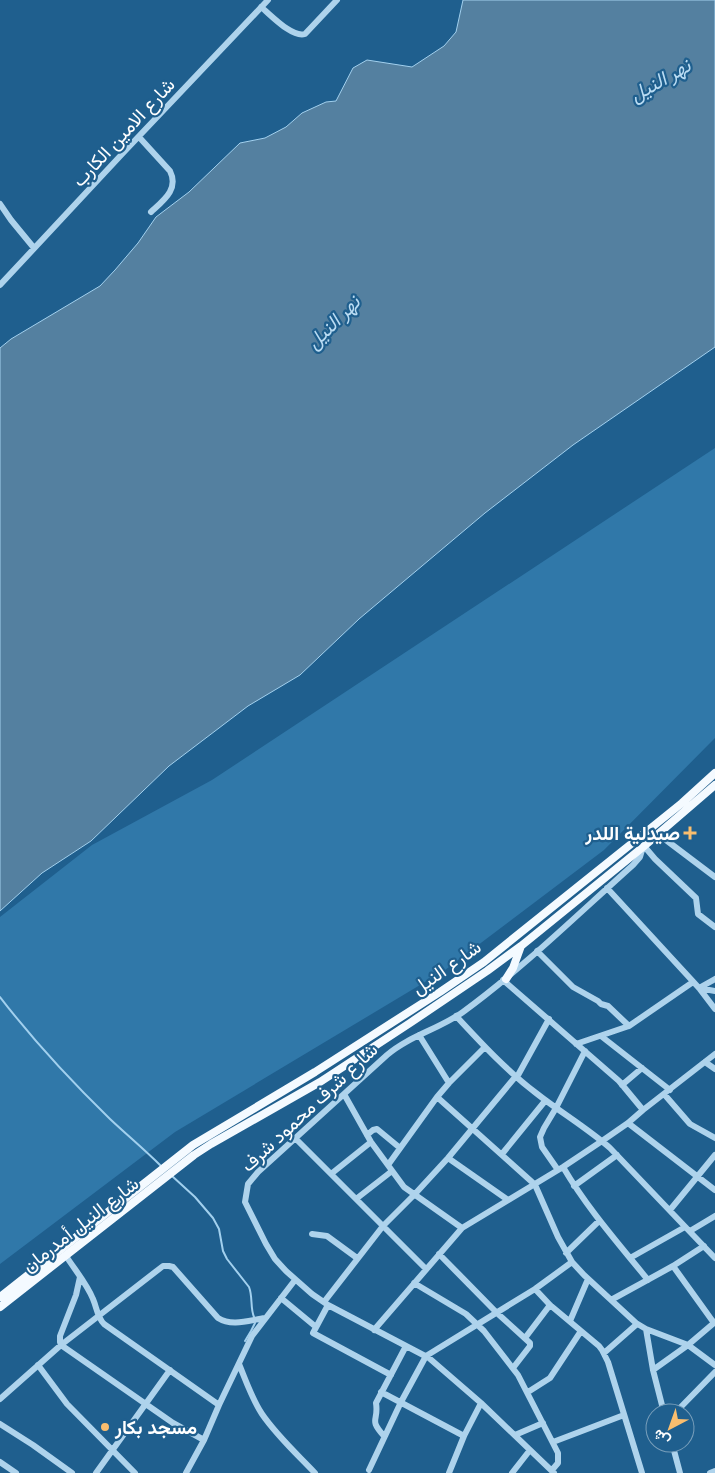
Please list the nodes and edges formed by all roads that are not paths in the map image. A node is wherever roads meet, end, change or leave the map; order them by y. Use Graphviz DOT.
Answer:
graph roads {
  1 [pos="268,0"];
  2 [pos="337,0"];
  3 [pos="261,7"];
  4 [pos="139,137"];
  5 [pos="0,204"];
  6 [pos="151,212"];
  7 [pos="34,248"];
  8 [pos="0,286"];
  9 [pos="715,773"];
  10 [pos="715,785"];
  11 [pos="658,834"];
  12 [pos="643,847"];
  13 [pos="715,877"];
  14 [pos="607,888"];
  15 [pos="527,927"];
  16 [pos="715,927"];
  17 [pos="521,946"];
  18 [pos="537,951"];
  19 [pos="504,980"];
  20 [pos="715,980"];
  21 [pos="693,982"];
  22 [pos="699,988"];
  23 [pos="715,991"];
  24 [pos="715,1009"];
  25 [pos="456,1016"];
  26 [pos="549,1019"];
  27 [pos="629,1026"];
  28 [pos="419,1035"];
  29 [pos="601,1036"];
  30 [pos="576,1044"];
  31 [pos="485,1047"];
  32 [pos="585,1051"];
  33 [pos="715,1054"];
  34 [pos="705,1062"];
  35 [pos="642,1068"];
  36 [pos="715,1069"];
  37 [pos="517,1077"];
  38 [pos="449,1083"];
  39 [pos="622,1085"];
  40 [pos="667,1092"];
  41 [pos="344,1094"];
  42 [pos="437,1097"];
  43 [pos="545,1100"];
  44 [pos="556,1108"];
  45 [pos="643,1110"];
  46 [pos="628,1123"];
  47 [pos="473,1128"];
  48 [pos="367,1135"];
  49 [pos="295,1138"];
  50 [pos="715,1138"];
  51 [pos="602,1141"];
  52 [pos="372,1142"];
  53 [pos="400,1148"];
  54 [pos="502,1154"];
  55 [pos="617,1154"];
  56 [pos="715,1155"];
  57 [pos="448,1158"];
  58 [pos="177,1163"];
  59 [pos="390,1168"];
  60 [pos="560,1169"];
  61 [pos="331,1174"];
  62 [pos="698,1177"];
  63 [pos="535,1184"];
  64 [pos="574,1186"];
  65 [pos="715,1190"];
  66 [pos="414,1195"];
  67 [pos="356,1199"];
  68 [pos="508,1200"];
  69 [pos="670,1210"];
  70 [pos="715,1216"];
  71 [pos="599,1222"];
  72 [pos="383,1226"];
  73 [pos="462,1228"];
  74 [pos="687,1229"];
  75 [pos="312,1234"];
  76 [pos="704,1246"];
  77 [pos="566,1253"];
  78 [pos="439,1254"];
  79 [pos="66,1256"];
  80 [pos="357,1258"];
  81 [pos="630,1258"];
  82 [pos="715,1258"];
  83 [pos="572,1262"];
  84 [pos="673,1266"];
  85 [pos="426,1269"];
  86 [pos="80,1277"];
  87 [pos="588,1279"];
  88 [pos="295,1280"];
  89 [pos="648,1280"];
  90 [pos="414,1283"];
  91 [pos="535,1289"];
  92 [pos="0,1297"];
  93 [pos="282,1298"];
  94 [pos="611,1300"];
  95 [pos="326,1303"];
  96 [pos="550,1305"];
  97 [pos="0,1307"];
  98 [pos="497,1314"];
  99 [pos="99,1317"];
  100 [pos="265,1318"];
  101 [pos="570,1321"];
  102 [pos="478,1324"];
  103 [pos="637,1324"];
  104 [pos="714,1325"];
  105 [pos="316,1326"];
  106 [pos="646,1329"];
  107 [pos="374,1330"];
  108 [pos="581,1332"];
  109 [pos="526,1338"];
  110 [pos="61,1345"];
  111 [pos="688,1345"];
  112 [pos="406,1346"];
  113 [pos="604,1353"];
  114 [pos="426,1356"];
  115 [pos="239,1364"];
  116 [pos="38,1365"];
  117 [pos="715,1365"];
  118 [pos="513,1368"];
  119 [pos="170,1370"];
  120 [pos="654,1370"];
  121 [pos="715,1372"];
  122 [pos="391,1375"];
  123 [pos="381,1392"];
  124 [pos="528,1392"];
  125 [pos="0,1399"];
  126 [pos="401,1402"];
  127 [pos="145,1403"];
  128 [pos="481,1403"];
  129 [pos="662,1403"];
  130 [pos="685,1403"];
  131 [pos="219,1405"];
  132 [pos="624,1415"];
  133 [pos="543,1423"];
  134 [pos="0,1424"];
  135 [pos="515,1435"];
  136 [pos="384,1436"];
  137 [pos="464,1436"];
  138 [pos="204,1440"];
  139 [pos="553,1442"];
  140 [pos="112,1450"];
  141 [pos="530,1450"];
  142 [pos="675,1453"];
  143 [pos="0,1462"];
  144 [pos="367,1472"];
  145 [pos="553,1472"];
  146 [pos="16,1473"];
  147 [pos="72,1473"];
  148 [pos="96,1473"];
  149 [pos="135,1473"];
  150 [pos="186,1473"];
  151 [pos="315,1473"];
  152 [pos="376,1473"];
  153 [pos="449,1473"];
  154 [pos="512,1473"];
  155 [pos="642,1473"];
  156 [pos="680,1473"];
  1 -- 3 [label="street, شارع الامين الكارب"];
  2 -- 3 [label="street"];
  3 -- 4 [label="street, شارع الامين الكارب"];
  4 -- 6 [label="street"];
  4 -- 7 [label="street, شارع الامين الكارب"];
  5 -- 7 [label="street"];
  7 -- 8 [label="street, شارع الامين الكارب"];
  9 -- 15 [label="main road, شارع النيل"];
  10 -- 11 [label="main road, شارع النيل"];
  11 -- 12 [label="main road, شارع النيل"];
  11 -- 13 [label="street"];
  12 -- 14 [label="street, شارع شرف محمود شرف"];
  12 -- 16 [label="street"];
  12 -- 17 [label="main road, شارع النيل"];
  14 -- 18 [label="street, شارع شرف محمود شرف"];
  14 -- 21 [label="street"];
  15 -- 17 [label="main road"];
  15 -- 58 [label="main road, شارع النيل"];
  17 -- 19 [label="main road"];
  17 -- 58 [label="main road, شارع النيل"];
  18 -- 19 [label="street, شارع شرف محمود شرف"];
  18 -- 27 [label="street"];
  19 -- 25 [label="street, شارع شرف محمود شرف"];
  19 -- 26 [label="street"];
  20 -- 22 [label="street"];
  21 -- 22 [label="street"];
  21 -- 27 [label="street"];
  22 -- 23 [label="street"];
  22 -- 24 [label="street"];
  25 -- 28 [label="street, شارع شرف محمود شرف"];
  25 -- 31 [label="street"];
  26 -- 30 [label="street"];
  26 -- 37 [label="street"];
  27 -- 29 [label="street"];
  28 -- 38 [label="street"];
  28 -- 41 [label="street, شارع شرف محمود شرف"];
  29 -- 30 [label="street"];
  29 -- 35 [label="street"];
  30 -- 32 [label="street"];
  31 -- 37 [label="street"];
  31 -- 38 [label="street"];
  32 -- 39 [label="street"];
  32 -- 44 [label="street"];
  33 -- 34 [label="street"];
  34 -- 36 [label="street"];
  34 -- 40 [label="street"];
  35 -- 39 [label="street"];
  35 -- 40 [label="street"];
  37 -- 43 [label="street"];
  37 -- 47 [label="street"];
  38 -- 42 [label="street"];
  39 -- 45 [label="street"];
  40 -- 45 [label="street"];
  40 -- 50 [label="street"];
  41 -- 48 [label="street"];
  41 -- 49 [label="street, شارع شرف محمود شرف"];
  42 -- 47 [label="street"];
  42 -- 53 [label="street"];
  43 -- 44 [label="street"];
  43 -- 54 [label="street"];
  44 -- 51 [label="street"];
  44 -- 60 [label="street"];
  45 -- 46 [label="street"];
  46 -- 51 [label="street"];
  46 -- 62 [label="street"];
  47 -- 54 [label="street"];
  47 -- 57 [label="street"];
  48 -- 52 [label="street"];
  48 -- 53 [label="street"];
  49 -- 61 [label="street"];
  49 -- 88 [label="street, شارع شرف محمود شرف"];
  51 -- 55 [label="street"];
  51 -- 60 [label="street"];
  52 -- 59 [label="street"];
  52 -- 61 [label="street"];
  53 -- 59 [label="street"];
  54 -- 63 [label="street"];
  55 -- 64 [label="street"];
  55 -- 69 [label="street"];
  56 -- 62 [label="street"];
  57 -- 66 [label="street"];
  57 -- 68 [label="street"];
  58 -- 79 [label="main road, شارع النيل أمدرمان"];
  58 -- 92 [label="main road"];
  59 -- 66 [label="street"];
  59 -- 67 [label="street"];
  60 -- 63 [label="street"];
  60 -- 64 [label="street"];
  61 -- 67 [label="street"];
  62 -- 65 [label="street"];
  62 -- 69 [label="street"];
  63 -- 68 [label="street"];
  63 -- 77 [label="street"];
  64 -- 71 [label="street"];
  66 -- 72 [label="street"];
  66 -- 73 [label="street"];
  67 -- 72 [label="street"];
  68 -- 73 [label="street"];
  69 -- 74 [label="street"];
  70 -- 74 [label="street"];
  71 -- 77 [label="street"];
  71 -- 81 [label="street"];
  72 -- 80 [label="street"];
  72 -- 85 [label="street"];
  73 -- 78 [label="street"];
  74 -- 76 [label="street"];
  74 -- 81 [label="street"];
  75 -- 80 [label="street"];
  76 -- 82 [label="street"];
  76 -- 84 [label="street"];
  77 -- 83 [label="street"];
  78 -- 85 [label="street"];
  78 -- 98 [label="street"];
  79 -- 86 [label="street"];
  79 -- 97 [label="main road, شارع النيل أمدرمان"];
  80 -- 95 [label="street"];
  81 -- 89 [label="street"];
  83 -- 87 [label="street"];
  83 -- 91 [label="street"];
  84 -- 89 [label="street"];
  84 -- 104 [label="street"];
  85 -- 90 [label="street"];
  86 -- 99 [label="street"];
  86 -- 110 [label="street"];
  87 -- 94 [label="street"];
  87 -- 101 [label="street"];
  88 -- 93 [label="street"];
  88 -- 95 [label="street, شارع شرف محمود شرف"];
  89 -- 94 [label="street"];
  90 -- 102 [label="street"];
  90 -- 107 [label="street"];
  91 -- 96 [label="street"];
  91 -- 98 [label="street"];
  93 -- 100 [label="street"];
  93 -- 105 [label="street"];
  94 -- 103 [label="street"];
  95 -- 105 [label="street"];
  95 -- 107 [label="street, شارع شرف محمود شرف"];
  96 -- 101 [label="street"];
  96 -- 109 [label="street"];
  98 -- 102 [label="street"];
  98 -- 109 [label="street"];
  99 -- 100 [label="street"];
  99 -- 110 [label="street"];
  99 -- 119 [label="street"];
  100 -- 115 [label="street"];
  101 -- 108 [label="street"];
  102 -- 114 [label="street"];
  102 -- 118 [label="street"];
  103 -- 106 [label="street"];
  103 -- 113 [label="street"];
  104 -- 111 [label="street"];
  105 -- 122 [label="street"];
  106 -- 111 [label="street"];
  106 -- 120 [label="street"];
  107 -- 112 [label="street, شارع شرف محمود شرف"];
  108 -- 113 [label="street"];
  108 -- 124 [label="street"];
  109 -- 118 [label="street"];
  110 -- 116 [label="street"];
  110 -- 127 [label="street"];
  111 -- 117 [label="street"];
  111 -- 120 [label="street"];
  112 -- 114 [label="street, شارع شرف محمود شرف"];
  112 -- 122 [label="street"];
  113 -- 132 [label="street"];
  114 -- 126 [label="street"];
  114 -- 128 [label="street, شارع شرف محمود شرف"];
  115 -- 131 [label="street"];
  115 -- 151 [label="street"];
  116 -- 125 [label="street"];
  116 -- 140 [label="street"];
  118 -- 124 [label="street"];
  119 -- 127 [label="street"];
  119 -- 131 [label="street"];
  120 -- 129 [label="street"];
  121 -- 130 [label="street"];
  122 -- 123 [label="street"];
  123 -- 126 [label="street"];
  123 -- 136 [label="street"];
  124 -- 133 [label="street"];
  126 -- 136 [label="street"];
  126 -- 137 [label="street"];
  127 -- 138 [label="street"];
  127 -- 140 [label="street"];
  128 -- 135 [label="street, شارع شرف محمود شرف"];
  128 -- 137 [label="street"];
  131 -- 138 [label="street"];
  132 -- 139 [label="street"];
  132 -- 155 [label="street"];
  133 -- 135 [label="street"];
  133 -- 139 [label="street"];
  134 -- 147 [label="street"];
  135 -- 141 [label="street, شارع شرف محمود شرف"];
  136 -- 144 [label="street"];
  137 -- 153 [label="street"];
  138 -- 150 [label="street"];
  139 -- 145 [label="street"];
  140 -- 148 [label="street"];
  140 -- 149 [label="street"];
  141 -- 145 [label="street, شارع شرف محمود شرف"];
  141 -- 154 [label="street"];
  142 -- 156 [label="street"];
  143 -- 146 [label="street"];
  144 -- 152 [label="street"];
}
